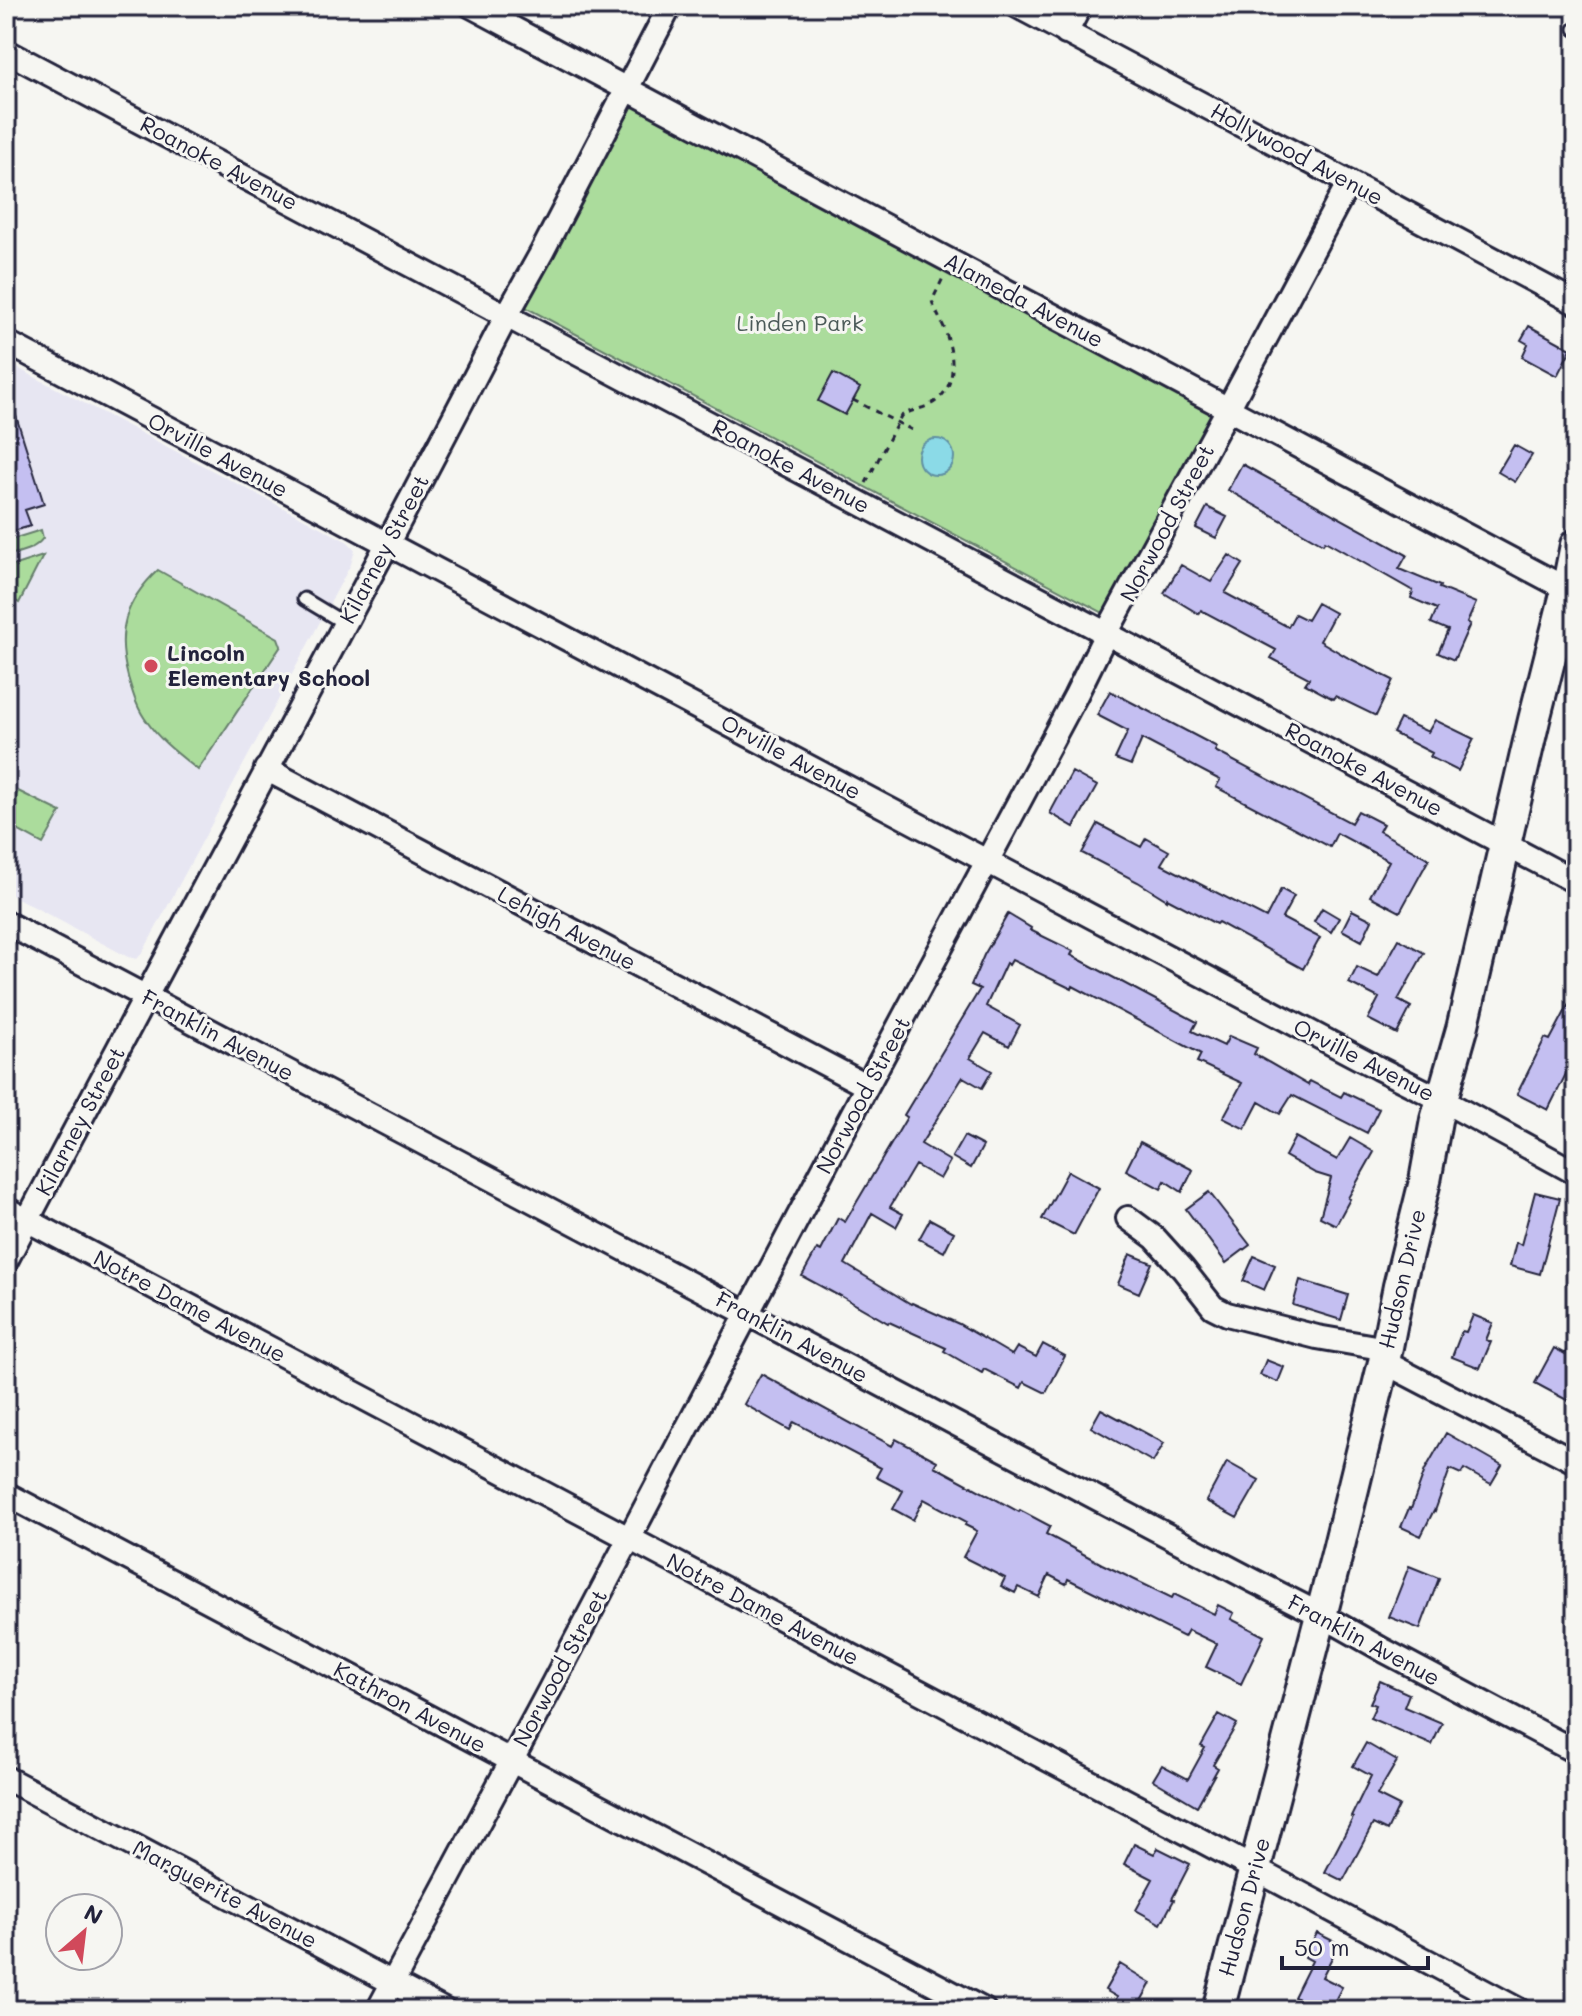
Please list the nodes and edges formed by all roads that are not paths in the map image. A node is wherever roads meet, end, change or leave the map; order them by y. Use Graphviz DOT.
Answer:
graph roads {
  1 [pos="471,6"];
  2 [pos="670,6"];
  3 [pos="1017,6"];
  4 [pos="1080,6"];
  5 [pos="1066,33"];
  6 [pos="6,51"];
  7 [pos="626,88"];
  8 [pos="1349,182"];
  9 [pos="1576,303"];
  10 [pos="507,315"];
  11 [pos="6,342"];
  12 [pos="1228,409"];
  13 [pos="386,544"];
  14 [pos="1576,545"];
  15 [pos="1572,592"];
  16 [pos="304,599"];
  17 [pos="344,623"];
  18 [pos="1107,632"];
  19 [pos="266,769"];
  20 [pos="1505,844"];
  21 [pos="987,862"];
  22 [pos="1576,882"];
  23 [pos="6,923"];
  24 [pos="145,996"];
  25 [pos="867,1086"];
  26 [pos="1442,1100"];
  27 [pos="1576,1173"];
  28 [pos="6,1209"];
  29 [pos="1128,1218"];
  30 [pos="27,1220"];
  31 [pos="6,1261"];
  32 [pos="748,1313"];
  33 [pos="1385,1356"];
  34 [pos="1576,1462"];
  35 [pos="6,1494"];
  36 [pos="629,1538"];
  37 [pos="1321,1615"];
  38 [pos="1576,1752"];
  39 [pos="511,1761"];
  40 [pos="6,1778"];
  41 [pos="1254,1868"];
  42 [pos="392,1982"];
  43 [pos="378,2010"];
  44 [pos="444,2010"];
  45 [pos="984,2010"];
  46 [pos="1218,2010"];
  47 [pos="1519,2010"];
  1 -- 7 [label="street, Alameda Avenue"];
  2 -- 7 [label="street, Kilarney Street"];
  3 -- 5 [label="street, Hollywood Avenue"];
  4 -- 5 [label="street"];
  5 -- 8 [label="street, Hollywood Avenue"];
  6 -- 10 [label="street, Roanoke Avenue"];
  7 -- 10 [label="street, Kilarney Street"];
  7 -- 12 [label="street, Alameda Avenue"];
  8 -- 9 [label="street, Hollywood Avenue"];
  8 -- 12 [label="street, Norwood Street"];
  10 -- 13 [label="street, Kilarney Street"];
  10 -- 18 [label="street, Roanoke Avenue"];
  11 -- 13 [label="street, Orville Avenue"];
  12 -- 15 [label="street, Alameda Avenue"];
  12 -- 18 [label="street, Norwood Street"];
  13 -- 17 [label="street, Kilarney Street"];
  13 -- 21 [label="street, Orville Avenue"];
  14 -- 15 [label="street, Hudson Drive"];
  15 -- 20 [label="street, Hudson Drive"];
  16 -- 17 [label="lane"];
  17 -- 19 [label="street, Kilarney Street"];
  18 -- 20 [label="street, Roanoke Avenue"];
  18 -- 21 [label="street, Norwood Street"];
  19 -- 24 [label="street, Kilarney Street"];
  19 -- 25 [label="street, Lehigh Avenue"];
  20 -- 22 [label="street, Roanoke Avenue"];
  20 -- 26 [label="street, Hudson Drive"];
  21 -- 25 [label="street, Norwood Street"];
  21 -- 26 [label="street, Orville Avenue"];
  23 -- 24 [label="street, Franklin Avenue"];
  24 -- 30 [label="street, Kilarney Street"];
  24 -- 32 [label="street, Franklin Avenue"];
  25 -- 32 [label="street, Norwood Street"];
  26 -- 27 [label="street, Orville Avenue"];
  26 -- 33 [label="street, Hudson Drive"];
  28 -- 30 [label="street, Notre Dame Avenue"];
  29 -- 33 [label="street"];
  30 -- 31 [label="street, Kilarney Street"];
  30 -- 36 [label="street, Notre Dame Avenue"];
  32 -- 36 [label="street, Norwood Street"];
  32 -- 37 [label="street, Franklin Avenue"];
  33 -- 34 [label="street"];
  33 -- 37 [label="street, Hudson Drive"];
  35 -- 39 [label="street, Kathron Avenue"];
  36 -- 39 [label="street, Norwood Street"];
  36 -- 41 [label="street, Notre Dame Avenue"];
  37 -- 38 [label="street, Franklin Avenue"];
  37 -- 41 [label="street, Hudson Drive"];
  39 -- 42 [label="street, Norwood Street"];
  39 -- 45 [label="street, Kathron Avenue"];
  40 -- 42 [label="street, Marguerite Avenue"];
  41 -- 46 [label="street, Hudson Drive"];
  41 -- 47 [label="street, Notre Dame Avenue"];
  42 -- 43 [label="street, Norwood Street"];
  42 -- 44 [label="street, Marguerite Avenue"];
}
